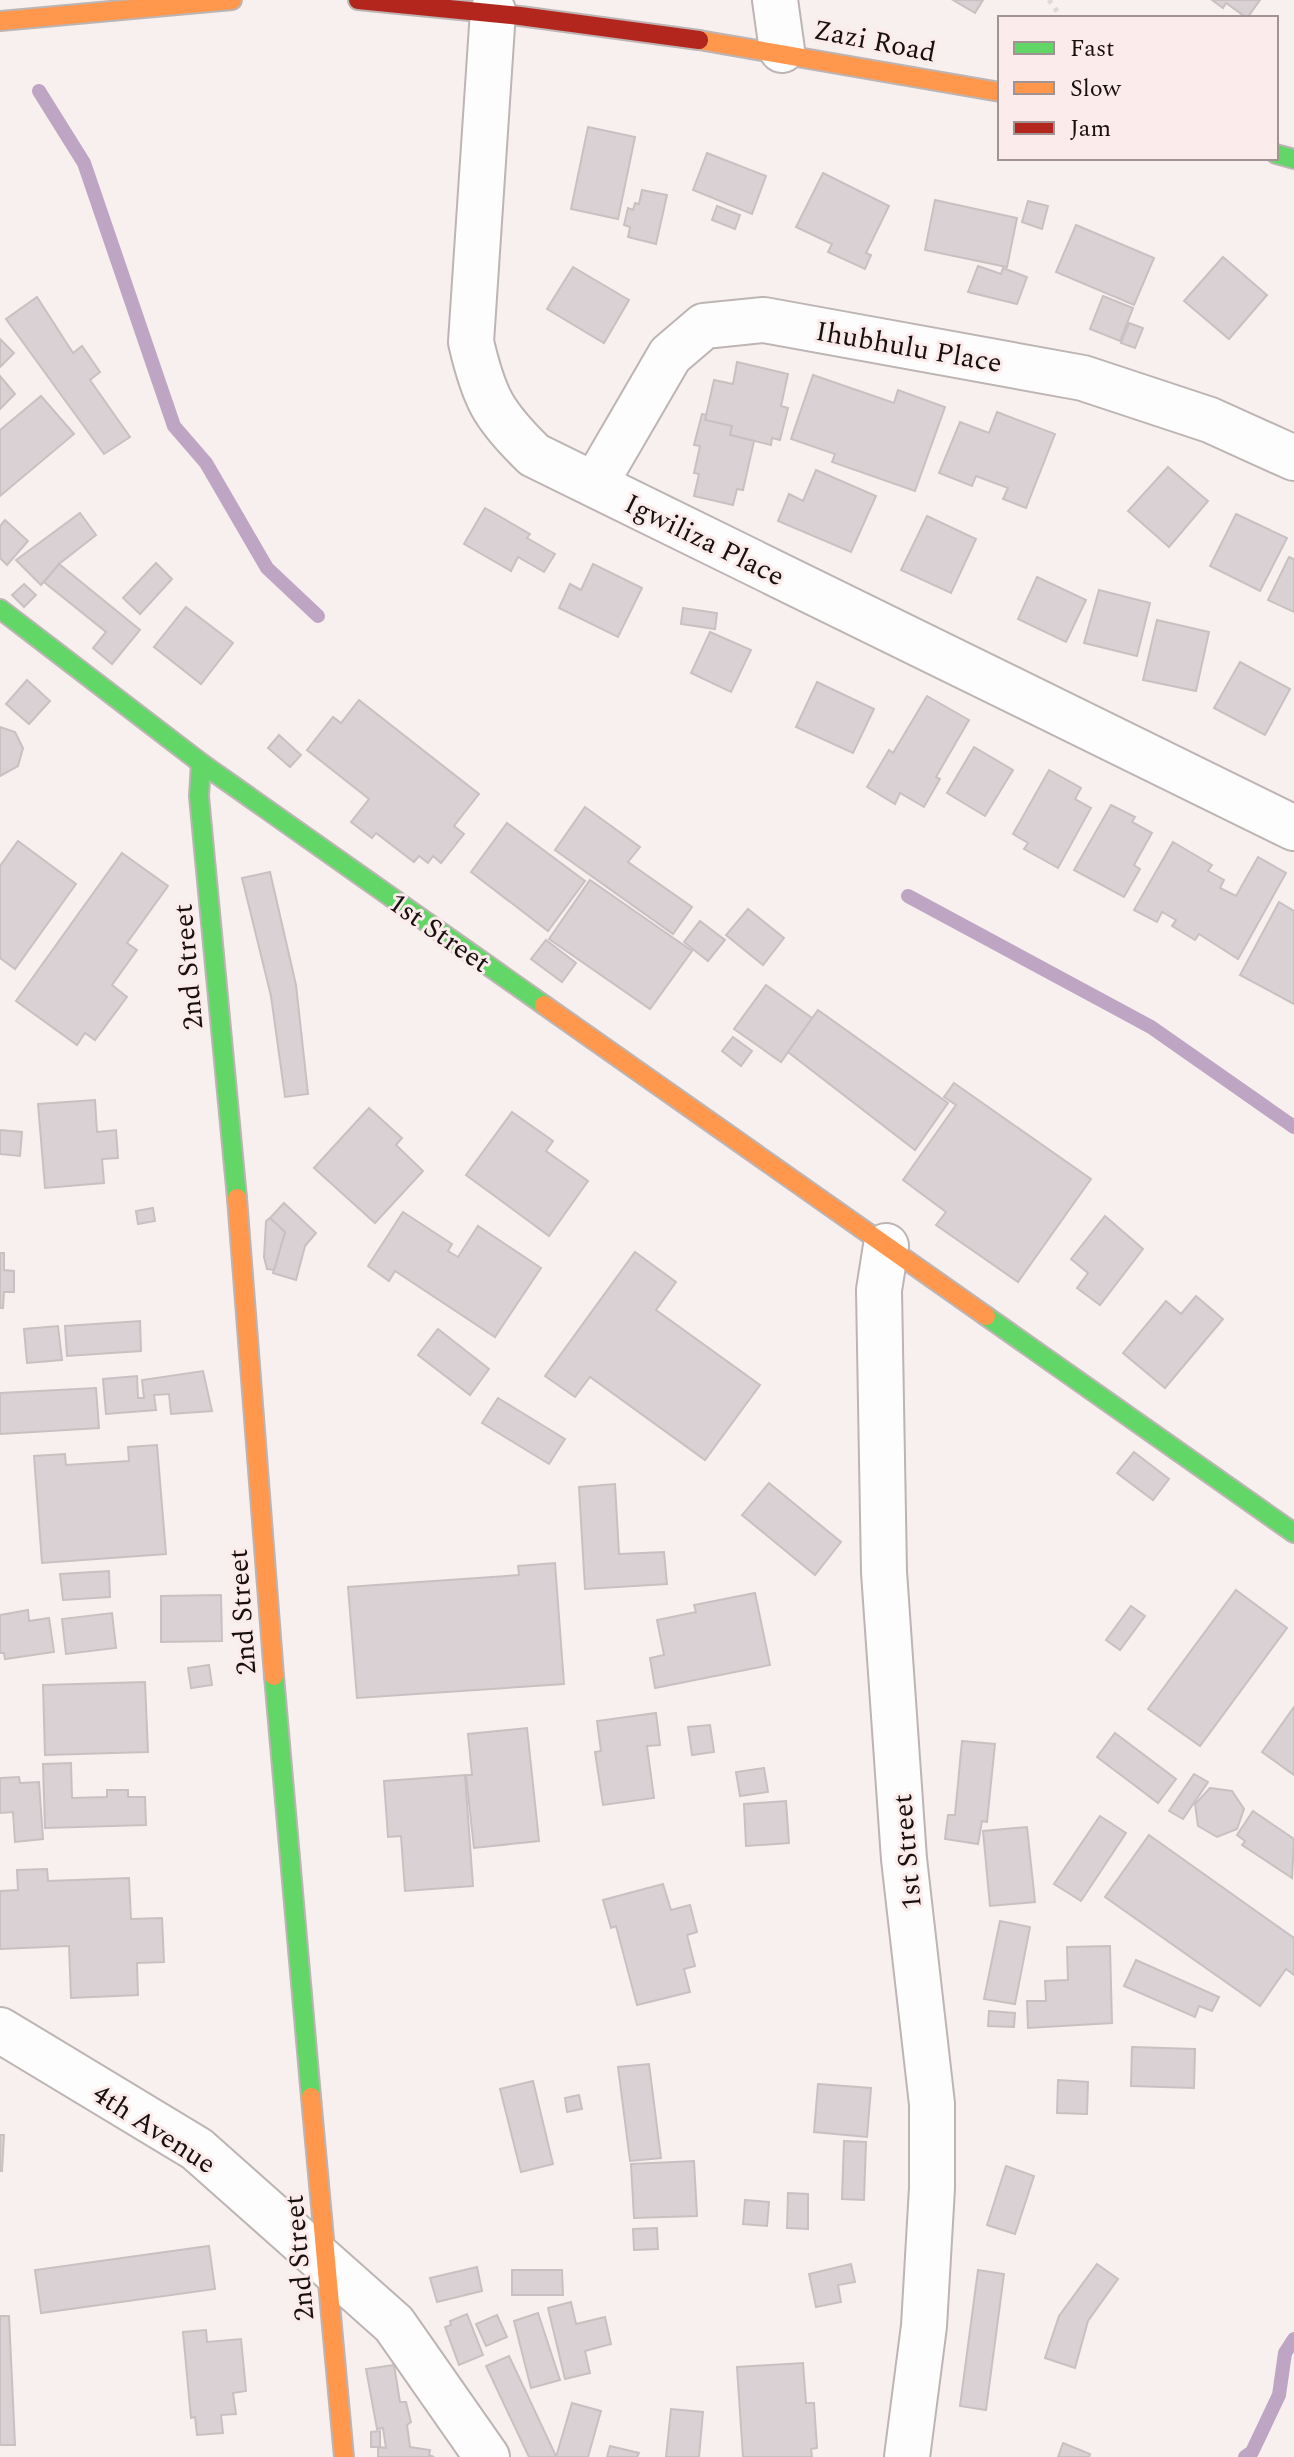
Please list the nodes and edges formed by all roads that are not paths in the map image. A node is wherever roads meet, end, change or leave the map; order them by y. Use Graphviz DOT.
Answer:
graph roads {
  1 [pos="232,0"];
  2 [pos="358,0"];
  3 [pos="775,0"];
  4 [pos="61,8"];
  5 [pos="493,11"];
  6 [pos="0,21"];
  7 [pos="782,50"];
  8 [pos="998,92"];
  9 [pos="1294,458"];
  10 [pos="595,484"];
  11 [pos="0,609"];
  12 [pos="201,763"];
  13 [pos="1294,828"];
  14 [pos="886,1246"];
  15 [pos="1294,1533"];
  16 [pos="0,2030"];
  17 [pos="327,2264"];
  18 [pos="344,2457"];
  19 [pos="487,2457"];
  20 [pos="907,2457"];
  1 -- 4 [label="street"];
  2 -- 5 [label="street, Zazi Road"];
  3 -- 7 [label="street"];
  4 -- 6 [label="street"];
  5 -- 7 [label="street, Zazi Road"];
  5 -- 10 [label="street, Igwiliza Place"];
  7 -- 8 [label="street, Zazi Road"];
  9 -- 10 [label="street, Ihubhulu Place"];
  10 -- 13 [label="street, Igwiliza Place"];
  11 -- 12 [label="street, 1st Street"];
  12 -- 14 [label="street, 1st Street"];
  12 -- 17 [label="street, 2nd Street"];
  14 -- 15 [label="street, 1st Street"];
  14 -- 20 [label="street, 1st Street"];
  16 -- 17 [label="street, 4th Avenue"];
  17 -- 18 [label="street, 2nd Street"];
  17 -- 19 [label="street, 4th Avenue"];
}
